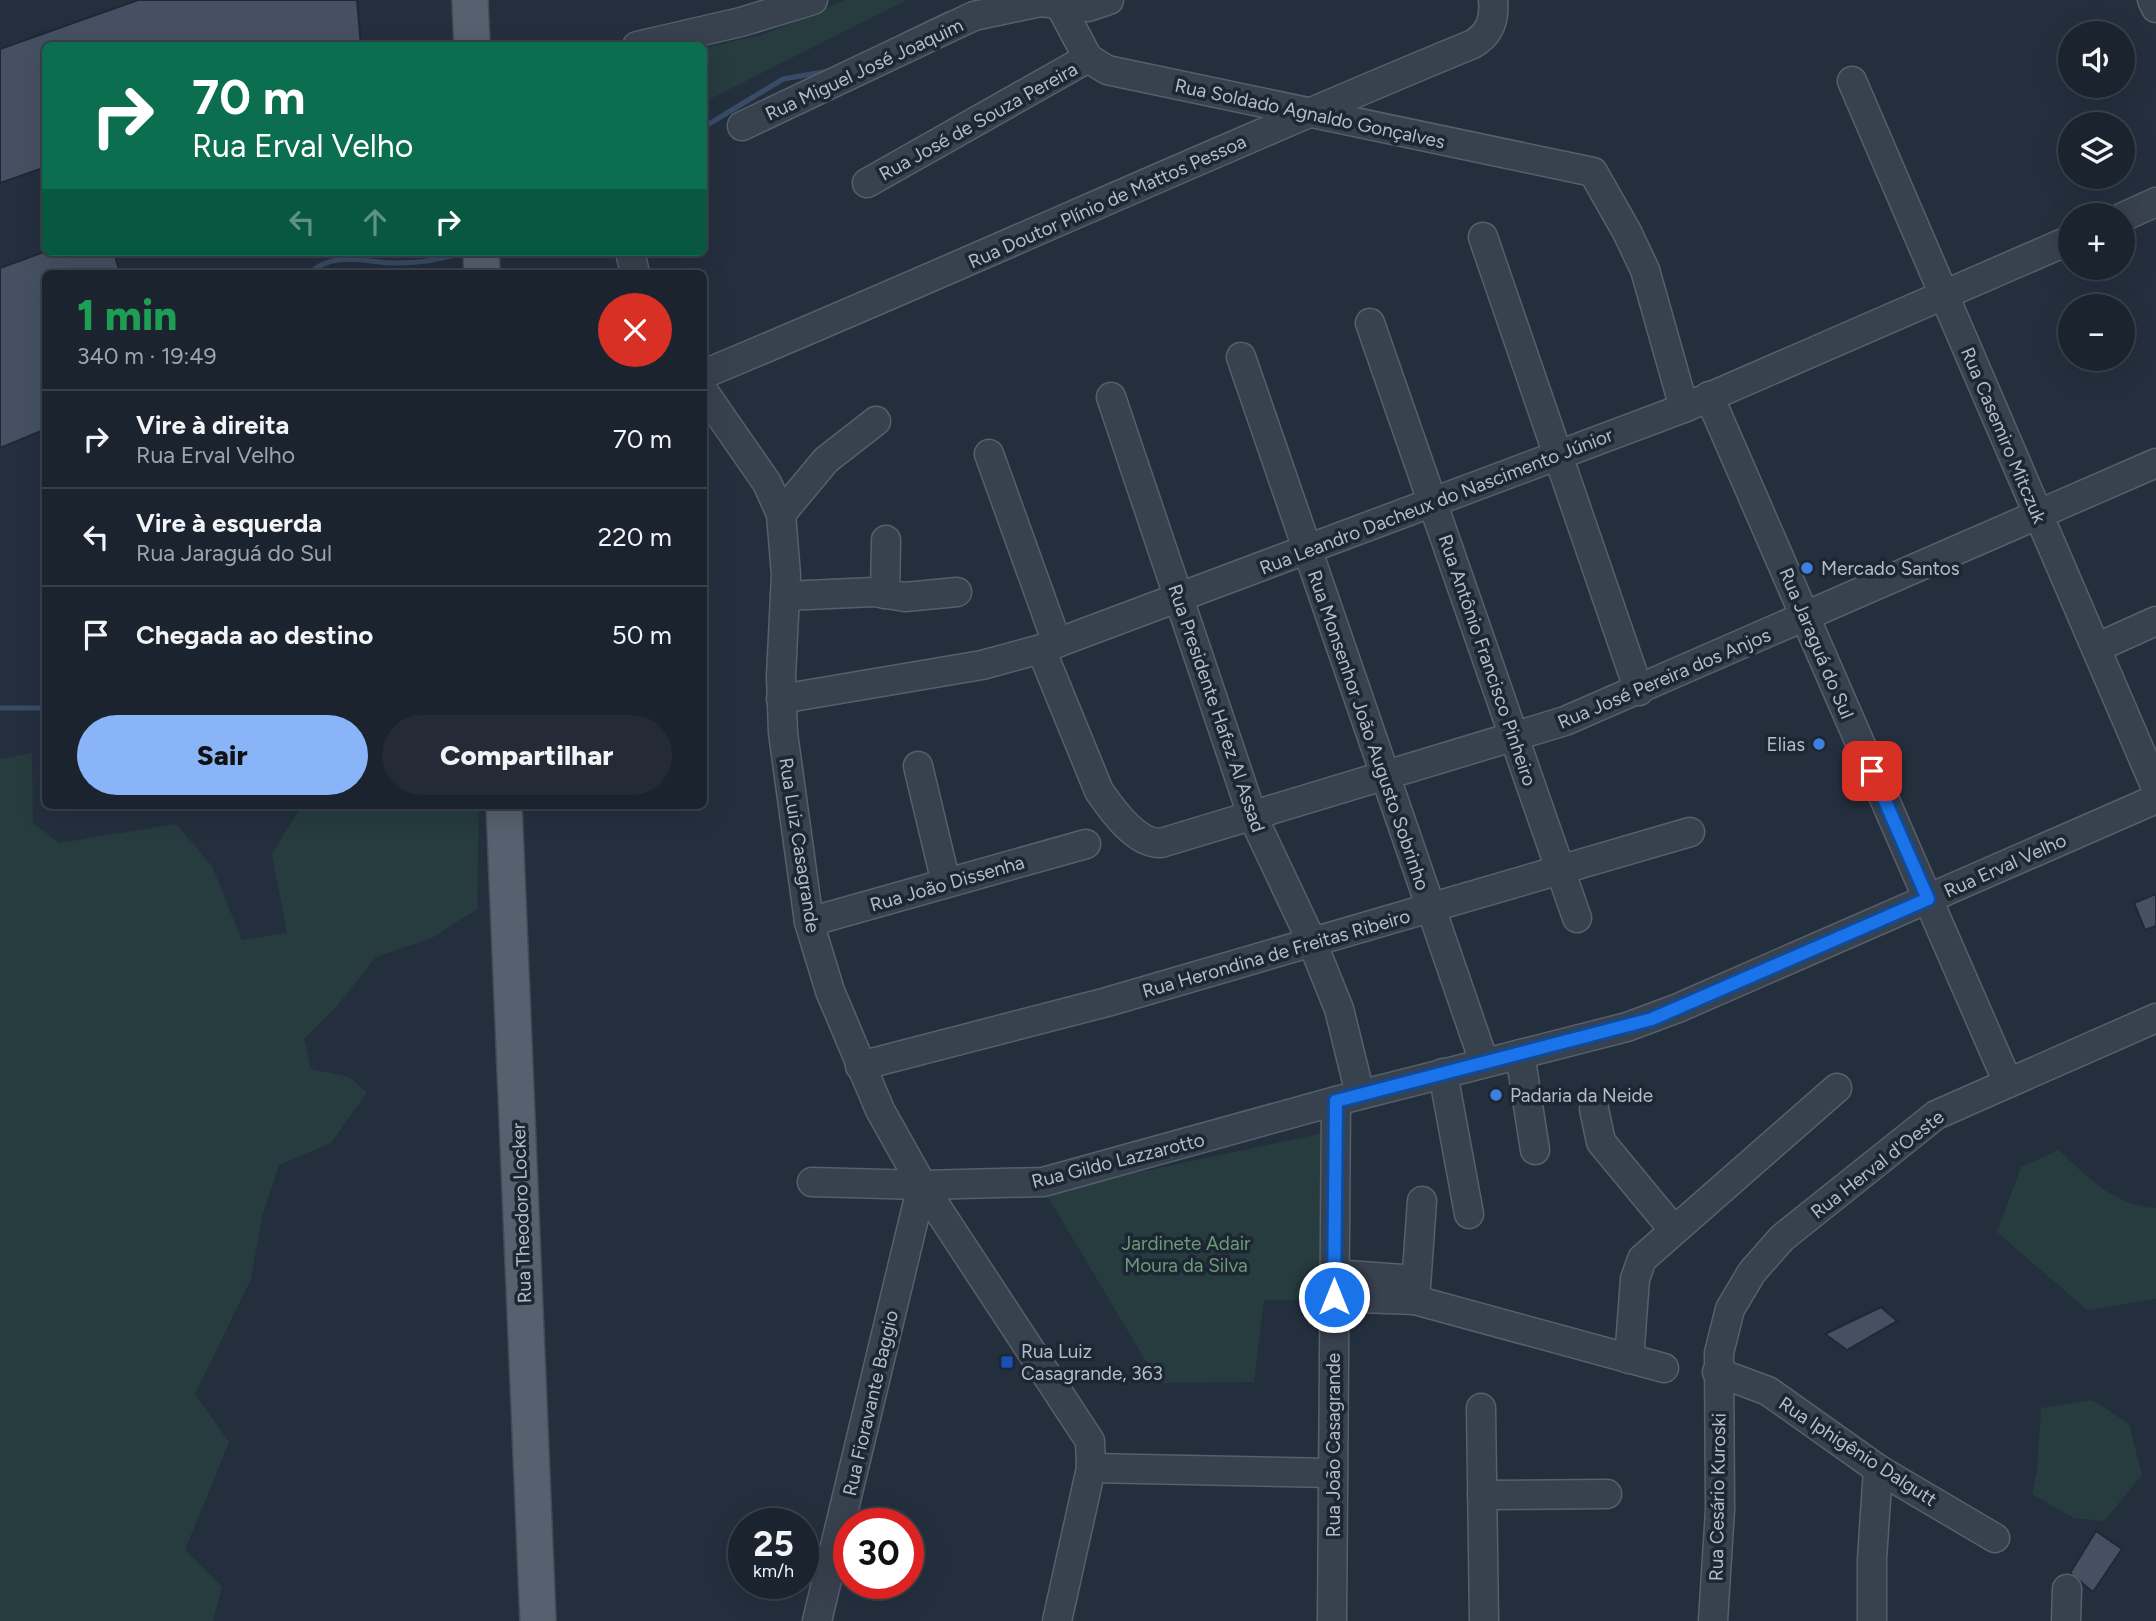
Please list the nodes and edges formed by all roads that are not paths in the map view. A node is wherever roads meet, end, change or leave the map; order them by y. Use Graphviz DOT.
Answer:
graph roads {
  1 [pos="470,0"];
  2 [pos="813,0"];
  3 [pos="1109,0"];
  4 [pos="2152,0"];
  5 [pos="1057,1"];
  6 [pos="1493,5"];
  7 [pos="2156,8"];
  8 [pos="472,42"];
  9 [pos="654,42"];
  10 [pos="1088,58"];
  11 [pos="1852,81"];
  12 [pos="1303,113"];
  13 [pos="743,126"];
  14 [pos="1599,177"];
  15 [pos="867,183"];
  16 [pos="2156,202"];
  17 [pos="2135,212"];
  18 [pos="1483,237"];
  19 [pos="2058,245"];
  20 [pos="1944,295"];
  21 [pos="1370,323"];
  22 [pos="1241,357"];
  23 [pos="707,373"];
  24 [pos="707,396"];
  25 [pos="1111,397"];
  26 [pos="1697,402"];
  27 [pos="876,421"];
  28 [pos="989,454"];
  29 [pos="1558,455"];
  30 [pos="2156,463"];
  31 [pos="1433,502"];
  32 [pos="781,514"];
  33 [pos="2039,515"];
  34 [pos="886,540"];
  35 [pos="1307,549"];
  36 [pos="957,593"];
  37 [pos="885,594"];
  38 [pos="785,596"];
  39 [pos="1178,597"];
  40 [pos="1805,618"];
  41 [pos="2156,621"];
  42 [pos="1049,646"];
  43 [pos="2095,648"];
  44 [pos="1639,691"];
  45 [pos="781,699"];
  46 [pos="1514,736"];
  47 [pos="918,766"];
  48 [pos="1385,775"];
  49 [pos="2156,788"];
  50 [pos="2156,799"];
  51 [pos="504,809"];
  52 [pos="1252,815"];
  53 [pos="1690,832"];
  54 [pos="1086,844"];
  55 [pos="1561,870"];
  56 [pos="946,883"];
  57 [pos="1928,899"];
  58 [pos="1431,908"];
  59 [pos="1577,918"];
  60 [pos="809,922"];
  61 [pos="1312,942"];
  62 [pos="2156,1018"];
  63 [pos="1520,1054"];
  64 [pos="1484,1062"];
  65 [pos="860,1066"];
  66 [pos="1443,1073"];
  67 [pos="2008,1083"];
  68 [pos="1837,1088"];
  69 [pos="1348,1098"];
  70 [pos="1594,1109"];
  71 [pos="1535,1150"];
  72 [pos="812,1182"];
  73 [pos="922,1185"];
  74 [pos="1422,1200"];
  75 [pos="1469,1214"];
  76 [pos="1673,1229"];
  77 [pos="1334,1285"];
  78 [pos="1416,1290"];
  79 [pos="1629,1359"];
  80 [pos="1664,1368"];
  81 [pos="1717,1372"];
  82 [pos="1481,1408"];
  83 [pos="1091,1468"];
  84 [pos="1878,1468"];
  85 [pos="1333,1473"];
  86 [pos="1607,1494"];
  87 [pos="1482,1495"];
  88 [pos="1995,1538"];
  89 [pos="2067,1589"];
  90 [pos="538,1621"];
  91 [pos="817,1621"];
  92 [pos="1057,1621"];
  93 [pos="1332,1621"];
  94 [pos="1484,1621"];
  95 [pos="1713,1621"];
  96 [pos="1872,1621"];
  97 [pos="2066,1621"];
  1 -- 8 [label="main road"];
  2 -- 9 [label="street"];
  3 -- 5 [label="street, Rua Miguel José Joaquim"];
  4 -- 7 [label="street"];
  5 -- 10 [label="street"];
  5 -- 13 [label="street, Rua Miguel José Joaquim"];
  6 -- 12 [label="street, Rua Doutor Plínio de Mattos Pessoa"];
  10 -- 12 [label="street, Rua Soldado Agnaldo Gonçalves"];
  10 -- 15 [label="street, Rua José de Souza Pereira"];
  11 -- 20 [label="street, Rua Casemiro Mitczuk"];
  12 -- 14 [label="street, Rua Soldado Agnaldo Gonçalves"];
  12 -- 23 [label="street, Rua Doutor Plínio de Mattos Pessoa"];
  14 -- 26 [label="street, Rua Jaraguá do Sul"];
  16 -- 17 [label="street"];
  18 -- 29 [label="street"];
  19 -- 20 [label="street, Rua Leandro Dacheux do Nascimento Júnior"];
  20 -- 26 [label="street, Rua Leandro Dacheux do Nascimento Júnior"];
  20 -- 33 [label="street, Rua Casemiro Mitczuk"];
  21 -- 31 [label="street, Rua Antônio Francisco Pinheiro"];
  22 -- 35 [label="street, Rua Monsenhor João Augusto Sobrinho"];
  24 -- 32 [label="street, Rua Luiz Casagrande"];
  25 -- 39 [label="street, Rua Presidente Hafez Al Assad"];
  26 -- 29 [label="street, Rua Leandro Dacheux do Nascimento Júnior"];
  26 -- 40 [label="street, Rua Jaraguá do Sul"];
  27 -- 32 [label="street"];
  28 -- 42 [label="street"];
  29 -- 31 [label="street, Rua Leandro Dacheux do Nascimento Júnior"];
  29 -- 44 [label="street"];
  30 -- 33 [label="street, Rua José Pereira dos Anjos"];
  31 -- 35 [label="street, Rua Leandro Dacheux do Nascimento Júnior"];
  31 -- 46 [label="street, Rua Antônio Francisco Pinheiro"];
  32 -- 38 [label="street, Rua Luiz Casagrande"];
  33 -- 40 [label="street, Rua José Pereira dos Anjos"];
  33 -- 43 [label="street, Rua Casemiro Mitczuk"];
  34 -- 37 [label="street"];
  35 -- 39 [label="street, Rua Leandro Dacheux do Nascimento Júnior"];
  35 -- 48 [label="street, Rua Monsenhor João Augusto Sobrinho"];
  36 -- 37 [label="street"];
  37 -- 38 [label="street"];
  38 -- 45 [label="street, Rua Luiz Casagrande"];
  39 -- 42 [label="street, Rua Leandro Dacheux do Nascimento Júnior"];
  39 -- 52 [label="street, Rua Presidente Hafez Al Assad"];
  40 -- 44 [label="street, Rua José Pereira dos Anjos"];
  40 -- 57 [label="street, Rua Jaraguá do Sul"];
  41 -- 43 [label="street"];
  42 -- 45 [label="street, Rua Leandro Dacheux do Nascimento Júnior"];
  42 -- 52 [label="street, Rua José Pereira dos Anjos"];
  43 -- 49 [label="street, Rua Casemiro Mitczuk"];
  44 -- 46 [label="street, Rua José Pereira dos Anjos"];
  45 -- 60 [label="street, Rua Luiz Casagrande"];
  46 -- 48 [label="street, Rua José Pereira dos Anjos"];
  46 -- 55 [label="street, Rua Antônio Francisco Pinheiro"];
  47 -- 56 [label="street"];
  48 -- 52 [label="street, Rua José Pereira dos Anjos"];
  48 -- 58 [label="street, Rua Monsenhor João Augusto Sobrinho"];
  50 -- 57 [label="street, Rua Erval Velho"];
  51 -- 90 [label="main road, Rua Theodoro Locker"];
  52 -- 61 [label="street, Rua Presidente Hafez Al Assad"];
  53 -- 55 [label="street, Rua Herondina de Freitas Ribeiro"];
  54 -- 56 [label="street, Rua João Dissenha"];
  55 -- 58 [label="street, Rua Herondina de Freitas Ribeiro"];
  55 -- 59 [label="street, Rua Antônio Francisco Pinheiro"];
  56 -- 60 [label="street, Rua João Dissenha"];
  57 -- 63 [label="street, Rua Erval Velho"];
  57 -- 67 [label="street, Rua Jaraguá do Sul"];
  58 -- 61 [label="street, Rua Herondina de Freitas Ribeiro"];
  58 -- 64 [label="street, Rua Monsenhor João Augusto Sobrinho"];
  60 -- 65 [label="street, Rua Luiz Casagrande"];
  61 -- 65 [label="street, Rua Herondina de Freitas Ribeiro"];
  61 -- 69 [label="street, Rua Presidente Hafez Al Assad"];
  62 -- 67 [label="street, Rua Herval d'Oeste"];
  63 -- 64 [label="street, Rua Erval Velho"];
  63 -- 71 [label="street"];
  64 -- 66 [label="street, Rua Erval Velho"];
  65 -- 73 [label="street, Rua Luiz Casagrande"];
  66 -- 69 [label="street, Rua Erval Velho"];
  66 -- 75 [label="street"];
  67 -- 81 [label="street, Rua Herval d'Oeste"];
  68 -- 76 [label="street"];
  69 -- 73 [label="street, Rua Gildo Lazzarotto"];
  69 -- 77 [label="street, Rua João Casagrande"];
  70 -- 76 [label="street"];
  72 -- 73 [label="street, Rua Gildo Lazzarotto"];
  73 -- 83 [label="street, Rua Luiz Casagrande"];
  73 -- 91 [label="street, Rua Fioravante Baggio"];
  74 -- 78 [label="street"];
  76 -- 79 [label="street"];
  77 -- 78 [label="street"];
  77 -- 85 [label="street, Rua João Casagrande"];
  78 -- 79 [label="street"];
  79 -- 80 [label="street"];
  81 -- 84 [label="street, Rua Iphigênio Dalgutt"];
  81 -- 95 [label="street, Rua Cesário Kuroski"];
  82 -- 87 [label="street"];
  83 -- 85 [label="street"];
  83 -- 92 [label="street, Rua Luiz Casagrande"];
  84 -- 88 [label="street, Rua Iphigênio Dalgutt"];
  84 -- 96 [label="street"];
  85 -- 93 [label="street, Rua João Casagrande"];
  86 -- 87 [label="street"];
  87 -- 94 [label="street"];
  89 -- 97 [label="street"];
}
